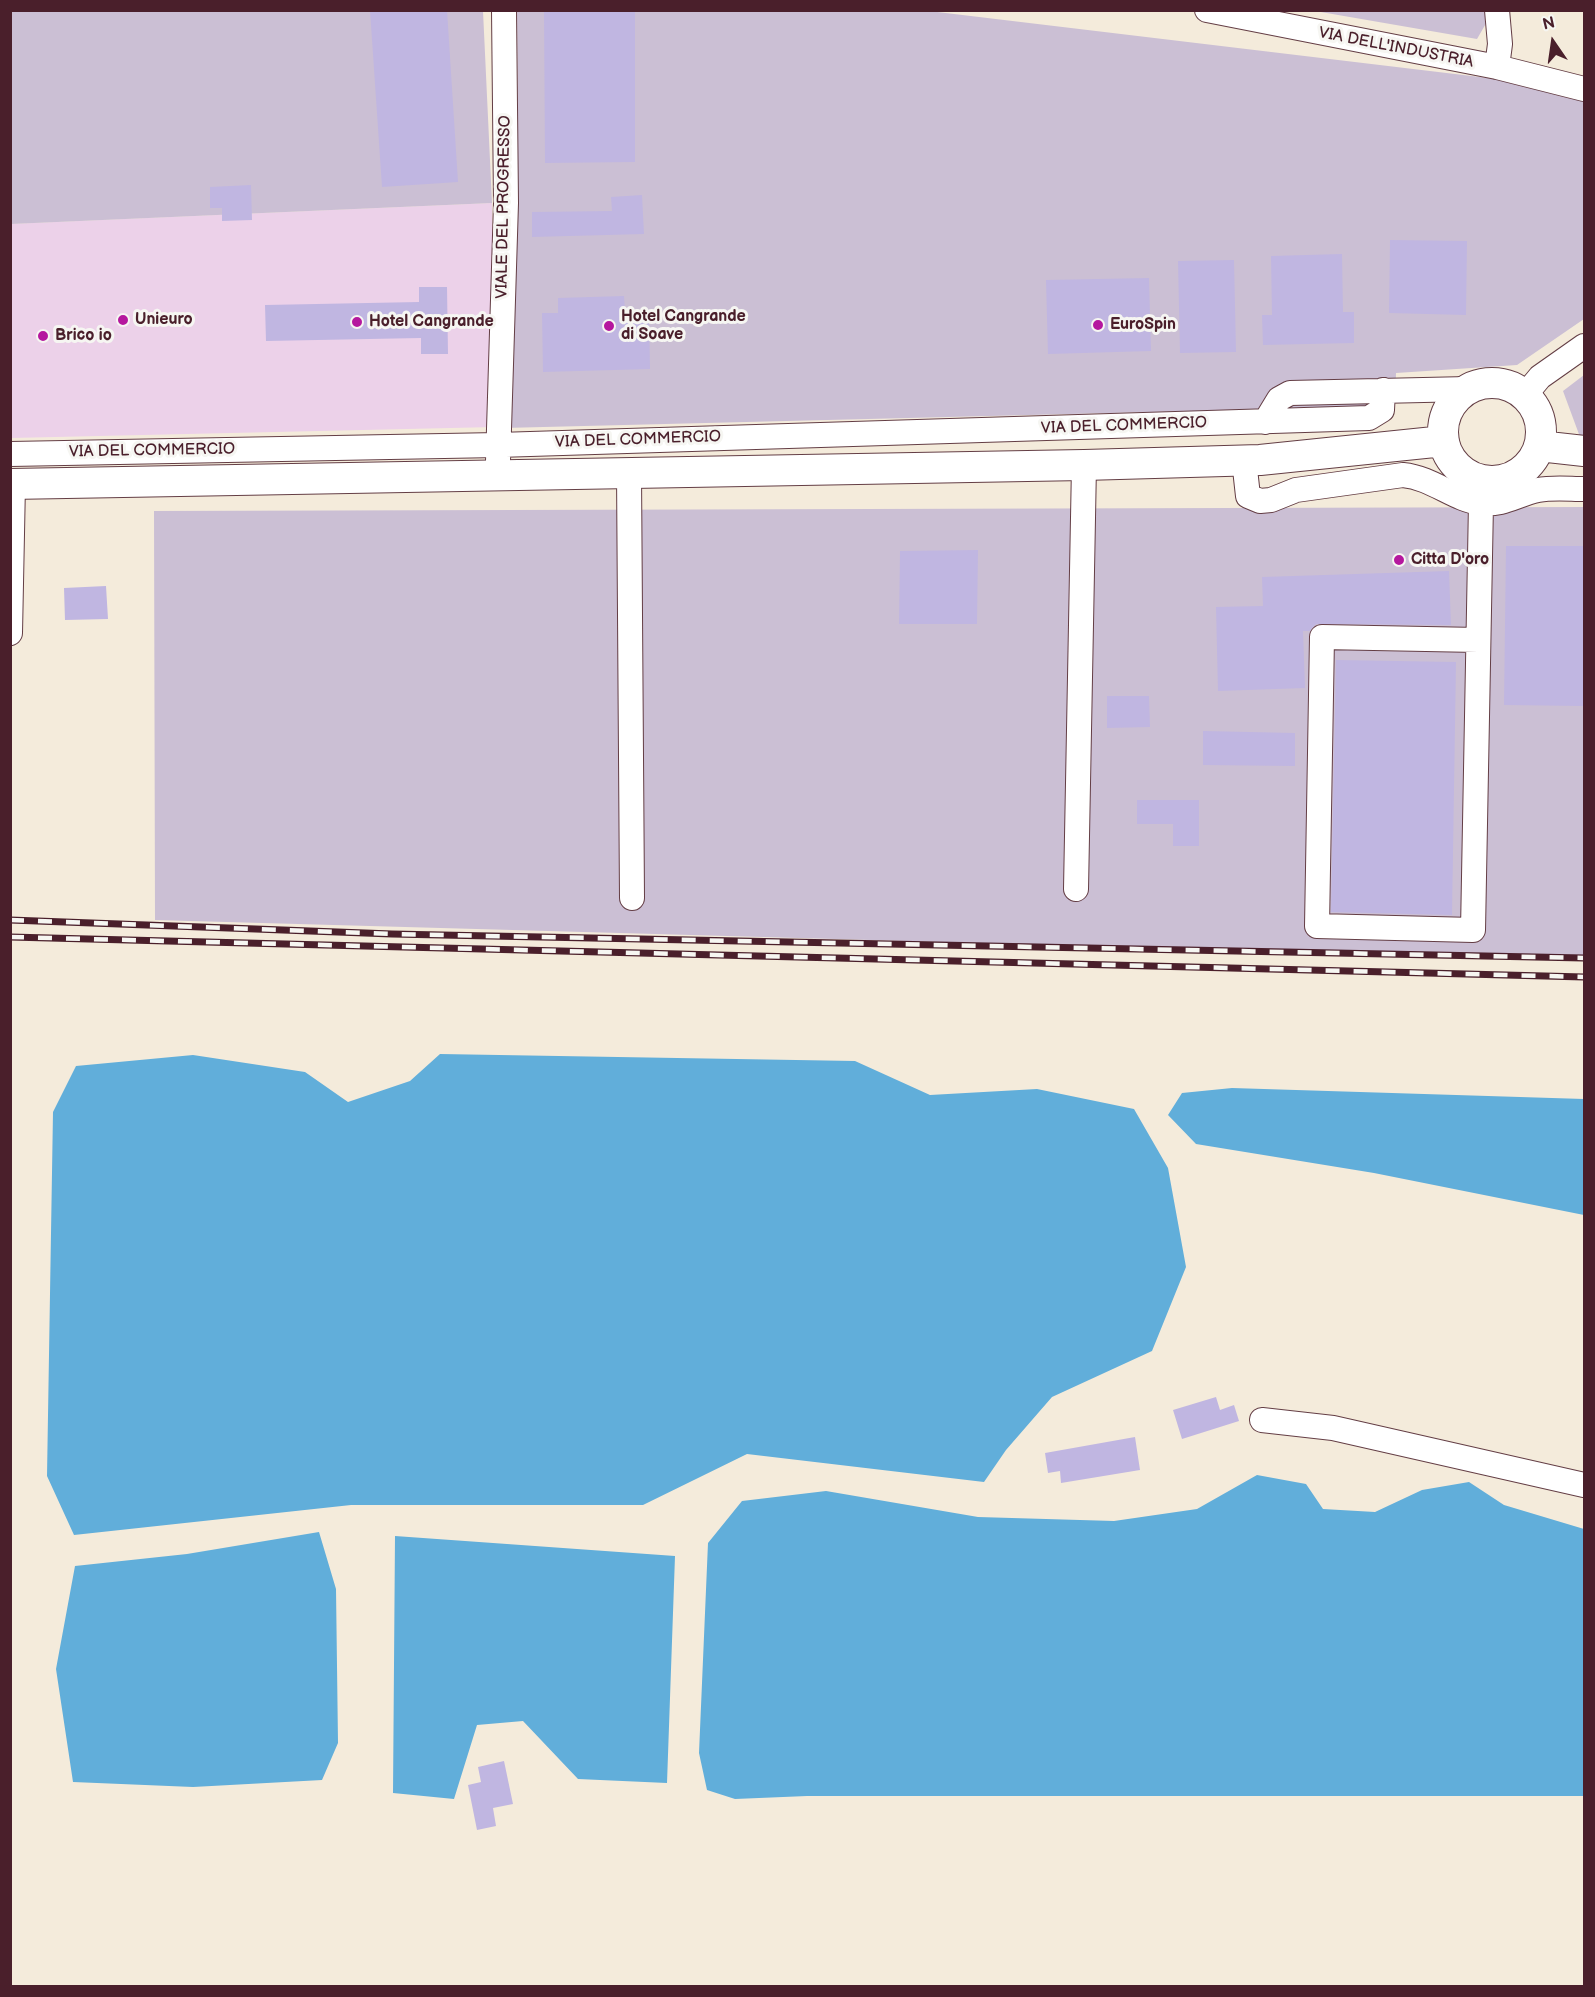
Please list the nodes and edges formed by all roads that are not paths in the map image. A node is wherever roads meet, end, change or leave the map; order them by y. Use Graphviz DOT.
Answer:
graph roads {
  1 [pos="504,10"];
  2 [pos="1207,10"];
  3 [pos="1497,10"];
  4 [pos="1497,67"];
  5 [pos="1584,90"];
  6 [pos="1584,346"];
  7 [pos="1468,389"];
  8 [pos="1525,395"];
  9 [pos="1444,441"];
  10 [pos="498,445"];
  11 [pos="1539,446"];
  12 [pos="1584,451"];
  13 [pos="10,454"];
  14 [pos="1244,460"];
  15 [pos="1084,465"];
  16 [pos="628,473"];
  17 [pos="499,475"];
  18 [pos="12,484"];
  19 [pos="1584,489"];
  20 [pos="1481,503"];
  21 [pos="10,633"];
  22 [pos="1478,640"];
  23 [pos="1076,889"];
  24 [pos="632,898"];
  25 [pos="1262,1420"];
  26 [pos="1584,1485"];
  1 -- 10 [label="street, VIALE DEL PROGRESSO"];
  2 -- 4 [label="street, VIA DELL'INDUSTRIA"];
  3 -- 4 [label="street"];
  4 -- 5 [label="street, VIA DELL'INDUSTRIA"];
  6 -- 8 [label="street"];
  7 -- 8 [label="main road"];
  7 -- 9 [label="main road"];
  7 -- 10 [label="street, VIA DEL COMMERCIO"];
  8 -- 11 [label="main road"];
  9 -- 11 [label="main road"];
  9 -- 14 [label="main road"];
  10 -- 13 [label="street, VIA DEL COMMERCIO"];
  10 -- 17 [label="street, VIALE DEL PROGRESSO"];
  11 -- 12 [label="main road"];
  14 -- 15 [label="main road"];
  14 -- 20 [label="street"];
  15 -- 16 [label="main road"];
  15 -- 23 [label="street"];
  16 -- 17 [label="main road"];
  16 -- 24 [label="street"];
  17 -- 18 [label="main road"];
  18 -- 21 [label="street"];
  19 -- 20 [label="street"];
  20 -- 22 [label="street"];
  22 -- 22 [label="street"];
  25 -- 26 [label="street"];
}
